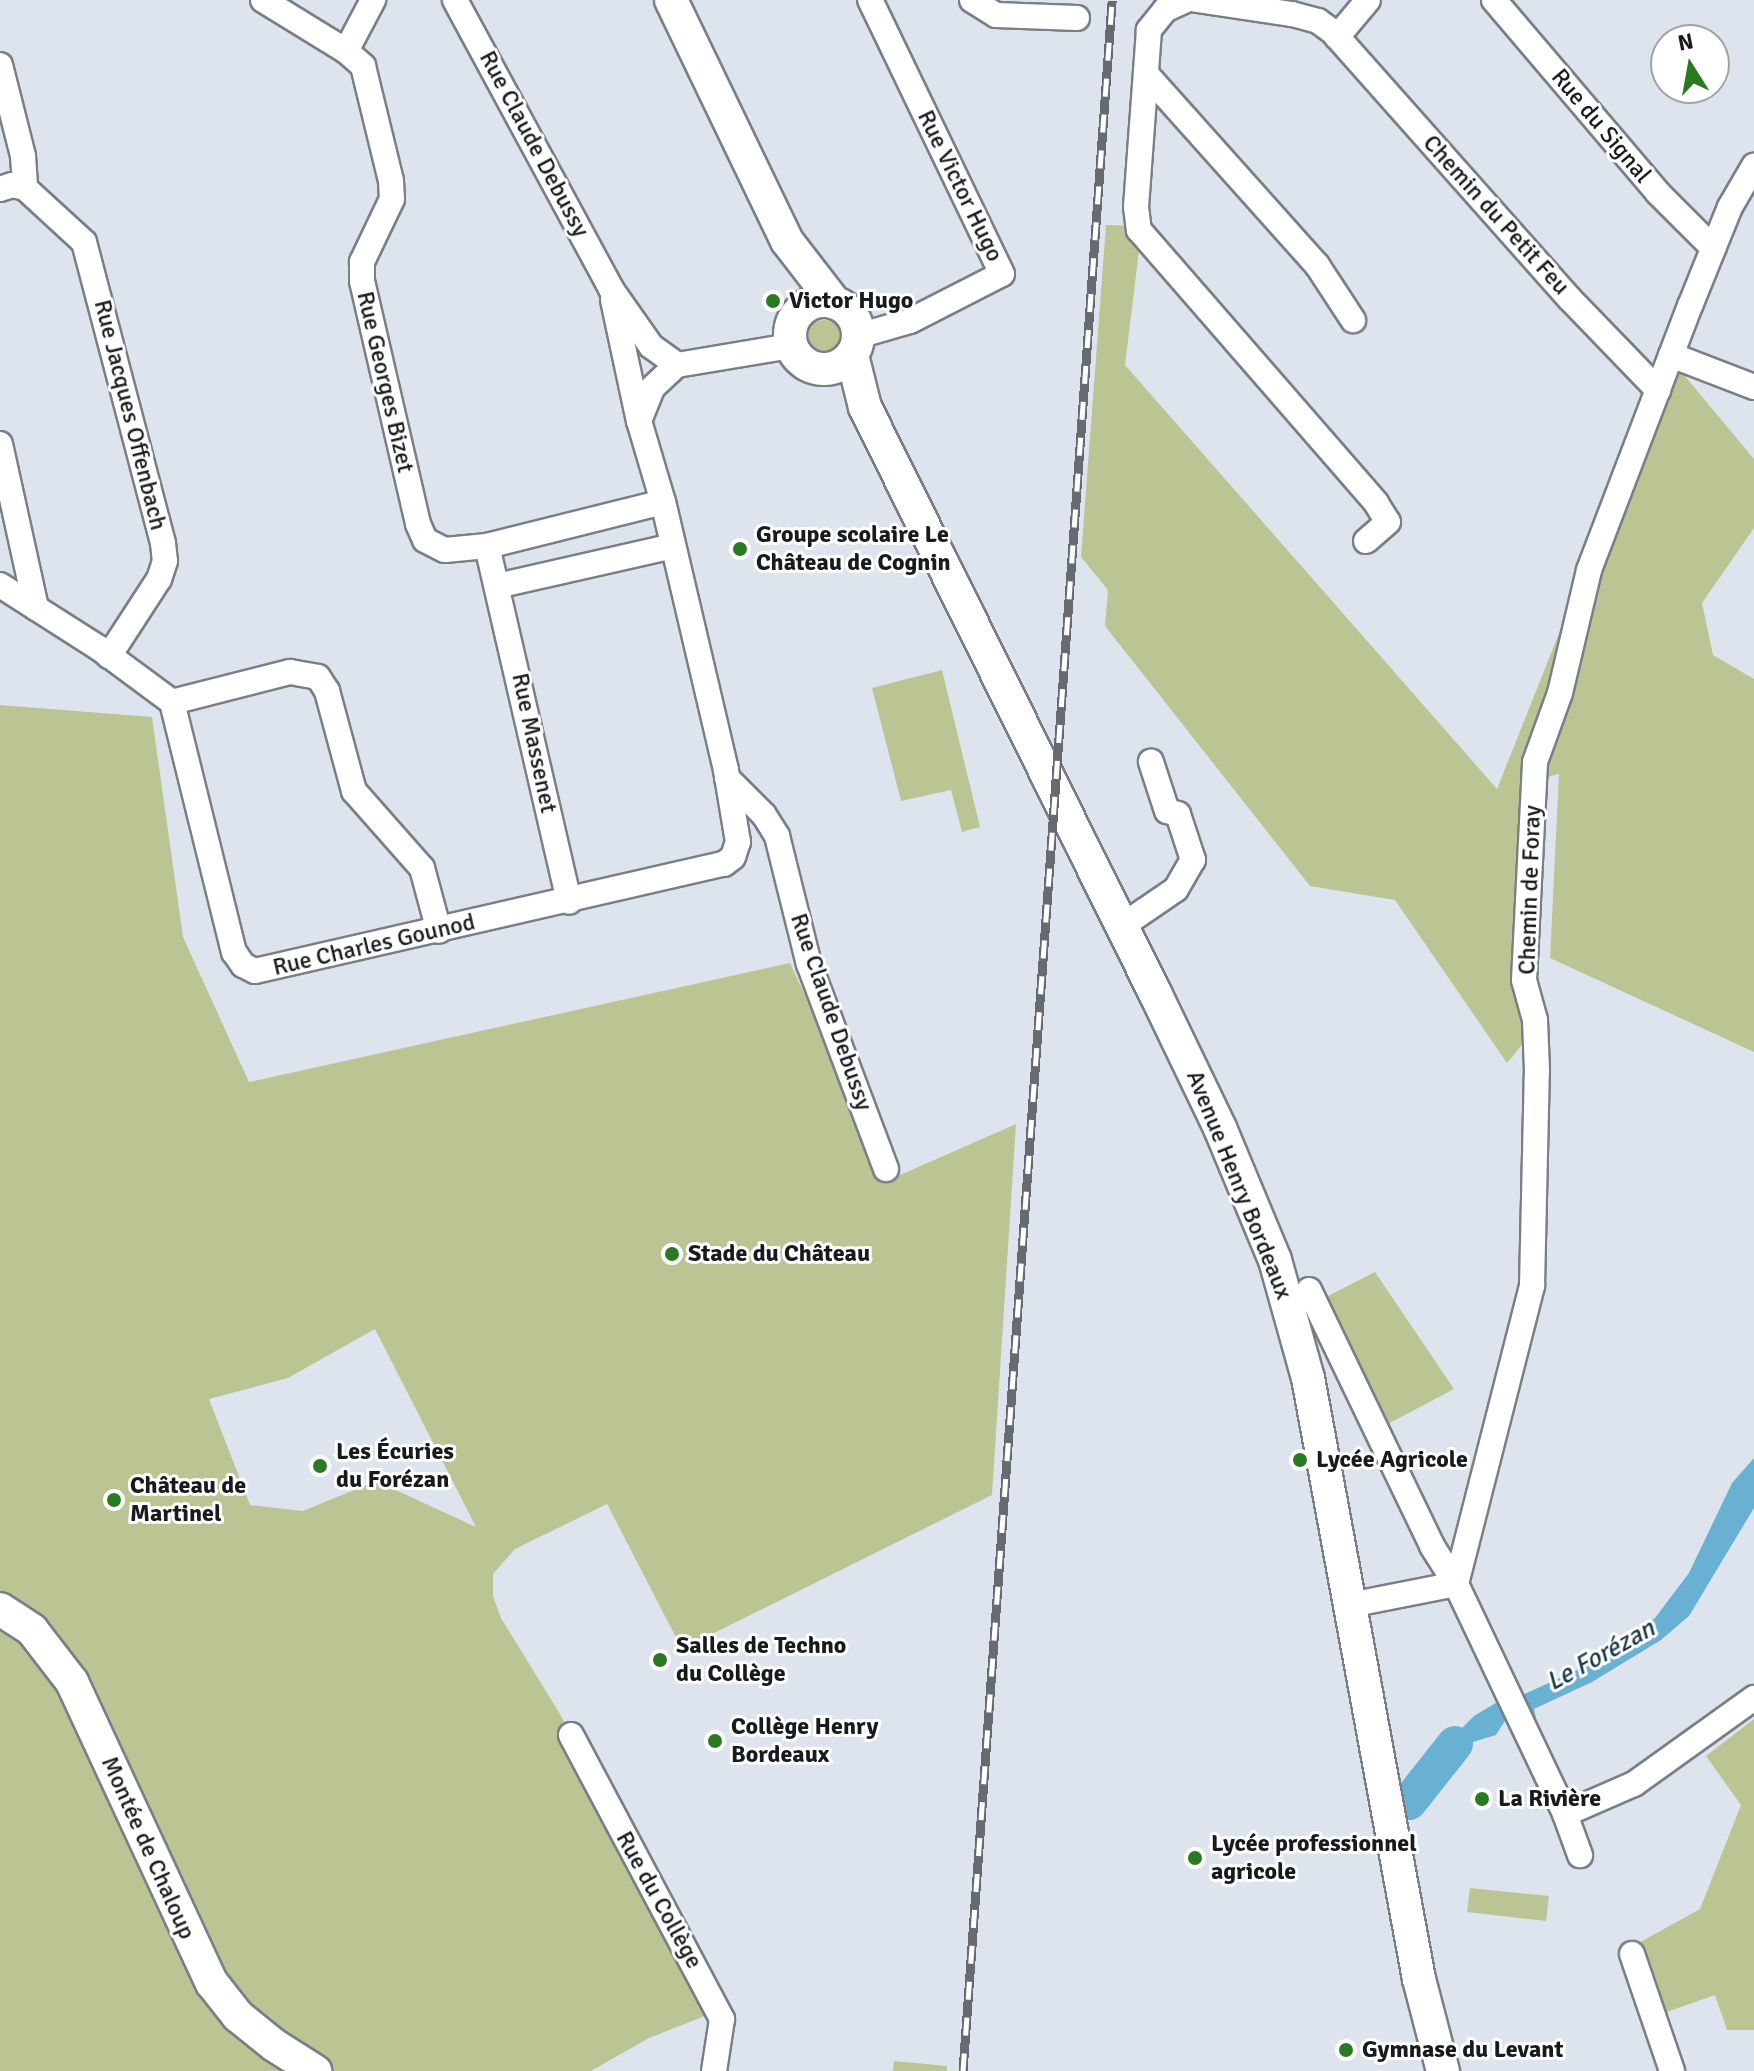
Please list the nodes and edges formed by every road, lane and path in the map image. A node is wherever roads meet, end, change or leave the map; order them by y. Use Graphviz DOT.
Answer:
graph roads {
  1 [pos="263,0"];
  2 [pos="373,0"];
  3 [pos="455,0"];
  4 [pos="671,0"];
  5 [pos="870,0"];
  6 [pos="972,0"];
  7 [pos="1186,0"];
  8 [pos="1197,0"];
  9 [pos="1368,0"];
  10 [pos="1494,0"];
  11 [pos="1077,18"];
  12 [pos="1337,37"];
  13 [pos="346,51"];
  14 [pos="0,65"];
  15 [pos="1147,75"];
  16 [pos="1754,166"];
  17 [pos="25,188"];
  18 [pos="0,189"];
  19 [pos="787,241"];
  20 [pos="1713,248"];
  21 [pos="611,289"];
  22 [pos="835,303"];
  23 [pos="800,311"];
  24 [pos="1353,320"];
  25 [pos="791,346"];
  26 [pos="847,353"];
  27 [pos="1671,355"];
  28 [pos="677,365"];
  29 [pos="1754,387"];
  30 [pos="1658,390"];
  31 [pos="639,421"];
  32 [pos="0,444"];
  33 [pos="663,502"];
  34 [pos="1366,541"];
  35 [pos="487,546"];
  36 [pos="673,546"];
  37 [pos="0,585"];
  38 [pos="497,586"];
  39 [pos="36,608"];
  40 [pos="109,656"];
  41 [pos="172,702"];
  42 [pos="1151,762"];
  43 [pos="727,778"];
  44 [pos="724,864"];
  45 [pos="569,902"];
  46 [pos="1122,926"];
  47 [pos="439,931"];
  48 [pos="886,1169"];
  49 [pos="1309,1290"];
  50 [pos="1456,1584"];
  51 [pos="1350,1605"];
  52 [pos="0,1609"];
  53 [pos="1754,1698"];
  54 [pos="571,1735"];
  55 [pos="1565,1814"];
  56 [pos="1580,1855"];
  57 [pos="1632,1954"];
  58 [pos="315,2071"];
  59 [pos="714,2071"];
  60 [pos="1443,2071"];
  61 [pos="1672,2071"];
  1 -- 13 [label="street"];
  2 -- 13 [label="street"];
  3 -- 21 [label="street, Rue Claude Debussy"];
  4 -- 19 [label="main road"];
  5 -- 26 [label="street, Rue Victor Hugo"];
  6 -- 11 [label="street"];
  7 -- 15 [label="street"];
  8 -- 12 [label="street, Chemin du Petit Feu"];
  9 -- 12 [label="street"];
  10 -- 20 [label="street, Rue du Signal"];
  12 -- 30 [label="street, Chemin du Petit Feu"];
  13 -- 35 [label="street, Rue Georges Bizet"];
  14 -- 17 [label="street"];
  15 -- 24 [label="street"];
  15 -- 34 [label="street"];
  16 -- 20 [label="street, Chemin de Foray"];
  17 -- 18 [label="street"];
  17 -- 40 [label="street, Rue Jacques Offenbach"];
  19 -- 22 [label="main road"];
  19 -- 23 [label="main road"];
  20 -- 27 [label="street, Chemin de Foray"];
  21 -- 28 [label="street, Rue Claude Debussy"];
  21 -- 31 [label="street, Rue Claude Debussy"];
  22 -- 23 [label="main road"];
  22 -- 26 [label="main road"];
  23 -- 25 [label="main road"];
  25 -- 26 [label="main road"];
  25 -- 28 [label="street"];
  26 -- 46 [label="main road, Avenue Henry Bordeaux"];
  27 -- 29 [label="street"];
  27 -- 30 [label="street, Chemin de Foray"];
  28 -- 31 [label="street"];
  30 -- 50 [label="street, Chemin de Foray"];
  31 -- 33 [label="street, Rue Claude Debussy"];
  32 -- 39 [label="street"];
  33 -- 35 [label="street, Rue Georges Bizet"];
  33 -- 36 [label="street, Rue Claude Debussy"];
  35 -- 38 [label="street, Rue Massenet"];
  36 -- 38 [label="street"];
  36 -- 43 [label="street, Rue Claude Debussy"];
  37 -- 39 [label="street"];
  38 -- 45 [label="street, Rue Massenet"];
  39 -- 40 [label="street"];
  40 -- 41 [label="street"];
  41 -- 47 [label="street"];
  41 -- 47 [label="street, Rue Charles Gounod"];
  42 -- 46 [label="street"];
  43 -- 44 [label="street, Rue Claude Debussy"];
  43 -- 48 [label="street, Rue Claude Debussy"];
  44 -- 45 [label="street, Rue Charles Gounod"];
  45 -- 47 [label="street, Rue Charles Gounod"];
  46 -- 51 [label="main road, Avenue Henry Bordeaux"];
  49 -- 50 [label="street, Avenue Henry Bordeaux"];
  50 -- 51 [label="street"];
  50 -- 55 [label="street, Avenue Henry Bordeaux"];
  51 -- 60 [label="main road, Avenue Henry Bordeaux"];
  52 -- 58 [label="main road, Montée de Chaloup"];
  53 -- 55 [label="street"];
  54 -- 59 [label="street, Rue du Collège"];
  55 -- 56 [label="street, Avenue Henry Bordeaux"];
  57 -- 61 [label="street"];
}
